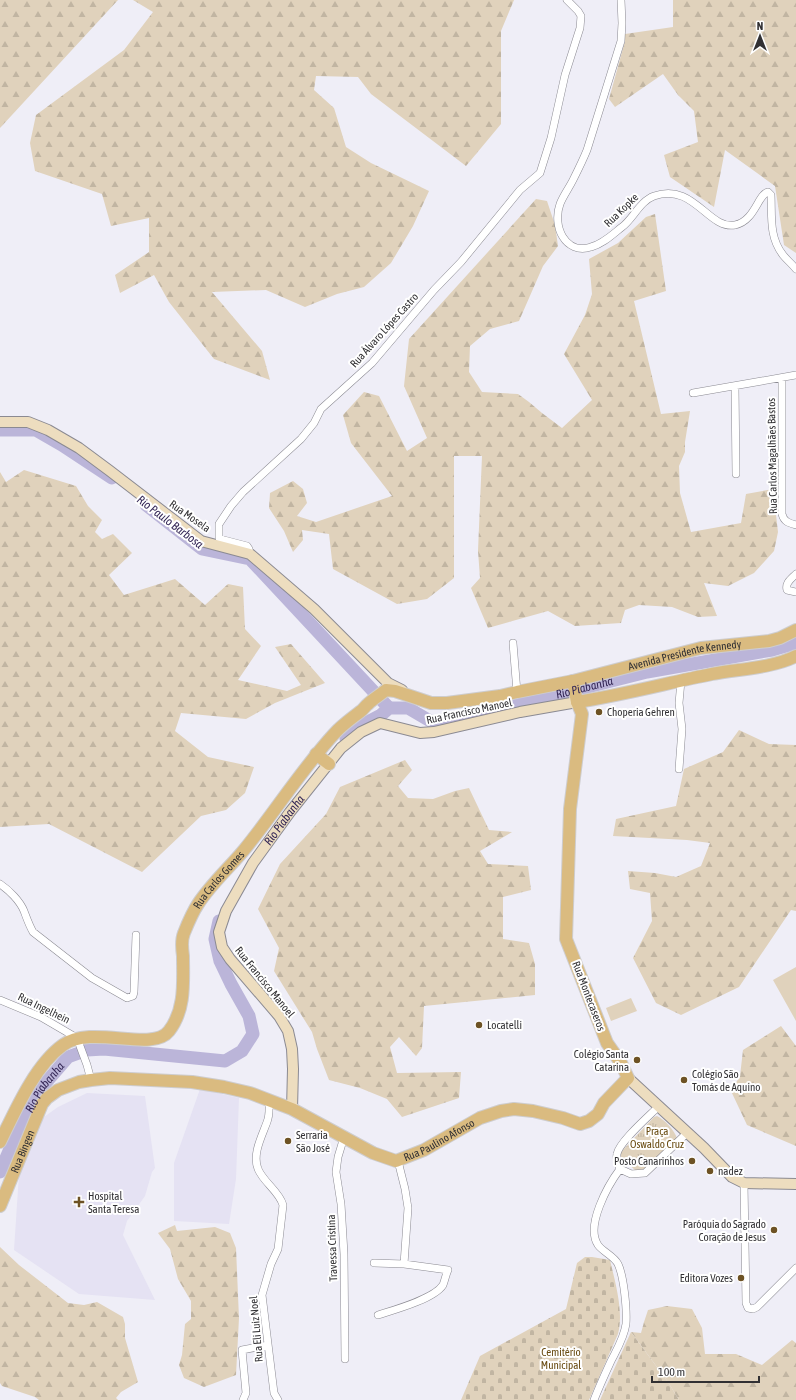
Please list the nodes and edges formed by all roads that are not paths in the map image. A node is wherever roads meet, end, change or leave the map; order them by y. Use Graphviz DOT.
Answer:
graph roads {
  1 [pos="567,0"];
  2 [pos="621,0"];
  3 [pos="796,269"];
  4 [pos="796,375"];
  5 [pos="782,378"];
  6 [pos="734,386"];
  7 [pos="694,393"];
  8 [pos="0,422"];
  9 [pos="736,474"];
  10 [pos="796,525"];
  11 [pos="250,554"];
  12 [pos="796,574"];
  13 [pos="796,592"];
  14 [pos="796,630"];
  15 [pos="513,643"];
  16 [pos="796,656"];
  17 [pos="573,681"];
  18 [pos="681,681"];
  19 [pos="387,687"];
  20 [pos="517,692"];
  21 [pos="577,702"];
  22 [pos="316,754"];
  23 [pos="329,764"];
  24 [pos="679,769"];
  25 [pos="0,884"];
  26 [pos="136,935"];
  27 [pos="0,1000"];
  28 [pos="77,1038"];
  29 [pos="628,1078"];
  30 [pos="91,1080"];
  31 [pos="269,1100"];
  32 [pos="658,1107"];
  33 [pos="292,1109"];
  34 [pos="687,1134"];
  35 [pos="344,1137"];
  36 [pos="0,1142"];
  37 [pos="398,1161"];
  38 [pos="620,1169"];
  39 [pos="744,1183"];
  40 [pos="796,1184"];
  41 [pos="0,1206"];
  42 [pos="374,1263"];
  43 [pos="404,1264"];
  44 [pos="796,1268"];
  45 [pos="378,1315"];
  46 [pos="268,1345"];
  47 [pos="345,1359"];
  48 [pos="243,1400"];
  49 [pos="278,1400"];
  50 [pos="594,1400"];
  1 -- 11 [label="street, Rua Álvaro Lópes Castro"];
  2 -- 3 [label="street, Rua Kopke"];
  4 -- 5 [label="street"];
  5 -- 6 [label="street"];
  5 -- 10 [label="street, Rua Carlos Magalhães Bastos"];
  6 -- 7 [label="street"];
  6 -- 9 [label="street"];
  8 -- 11 [label="main road, Rua Mosela"];
  11 -- 19 [label="main road, Rua Mosela"];
  12 -- 13 [label="street"];
  14 -- 17 [label="main road, Avenida Presidente Kennedy"];
  15 -- 20 [label="street"];
  16 -- 18 [label="main road"];
  17 -- 20 [label="main road, Avenida Presidente Kennedy"];
  17 -- 21 [label="main road, Rua Montecaseros"];
  18 -- 21 [label="main road"];
  18 -- 24 [label="street"];
  19 -- 20 [label="main road, Avenida Presidente Kennedy"];
  19 -- 22 [label="main road, Rua Carlos Gomes"];
  21 -- 23 [label="main road, Rua Francisco Manoel"];
  21 -- 29 [label="main road, Rua Montecaseros"];
  22 -- 23 [label="main road"];
  22 -- 28 [label="main road, Rua Carlos Gomes"];
  23 -- 33 [label="main road, Rua Francisco Manoel"];
  25 -- 26 [label="street"];
  27 -- 28 [label="street, Rua Ingelhein"];
  28 -- 30 [label="street"];
  28 -- 36 [label="main road"];
  29 -- 32 [label="main road, Rua Montecaseros"];
  29 -- 37 [label="main road, Rua Paulino Afonso"];
  30 -- 31 [label="main road, Rua Paulino Afonso"];
  30 -- 41 [label="main road, Rua Bingen"];
  31 -- 33 [label="main road, Rua Paulino Afonso"];
  31 -- 46 [label="street, Rua Eli Luiz Noel"];
  32 -- 34 [label="main road, Rua Montecaseros"];
  32 -- 38 [label="street"];
  33 -- 35 [label="main road, Rua Paulino Afonso"];
  34 -- 38 [label="street"];
  34 -- 39 [label="main road, Rua Montecaseros"];
  35 -- 37 [label="main road, Rua Paulino Afonso"];
  35 -- 47 [label="street, Travessa Cristina"];
  37 -- 43 [label="street"];
  38 -- 50 [label="street"];
  39 -- 40 [label="main road"];
  39 -- 44 [label="street"];
  42 -- 43 [label="street"];
  43 -- 45 [label="street"];
  46 -- 48 [label="street"];
  46 -- 49 [label="street, Rua Eli Luiz Noel"];
}
